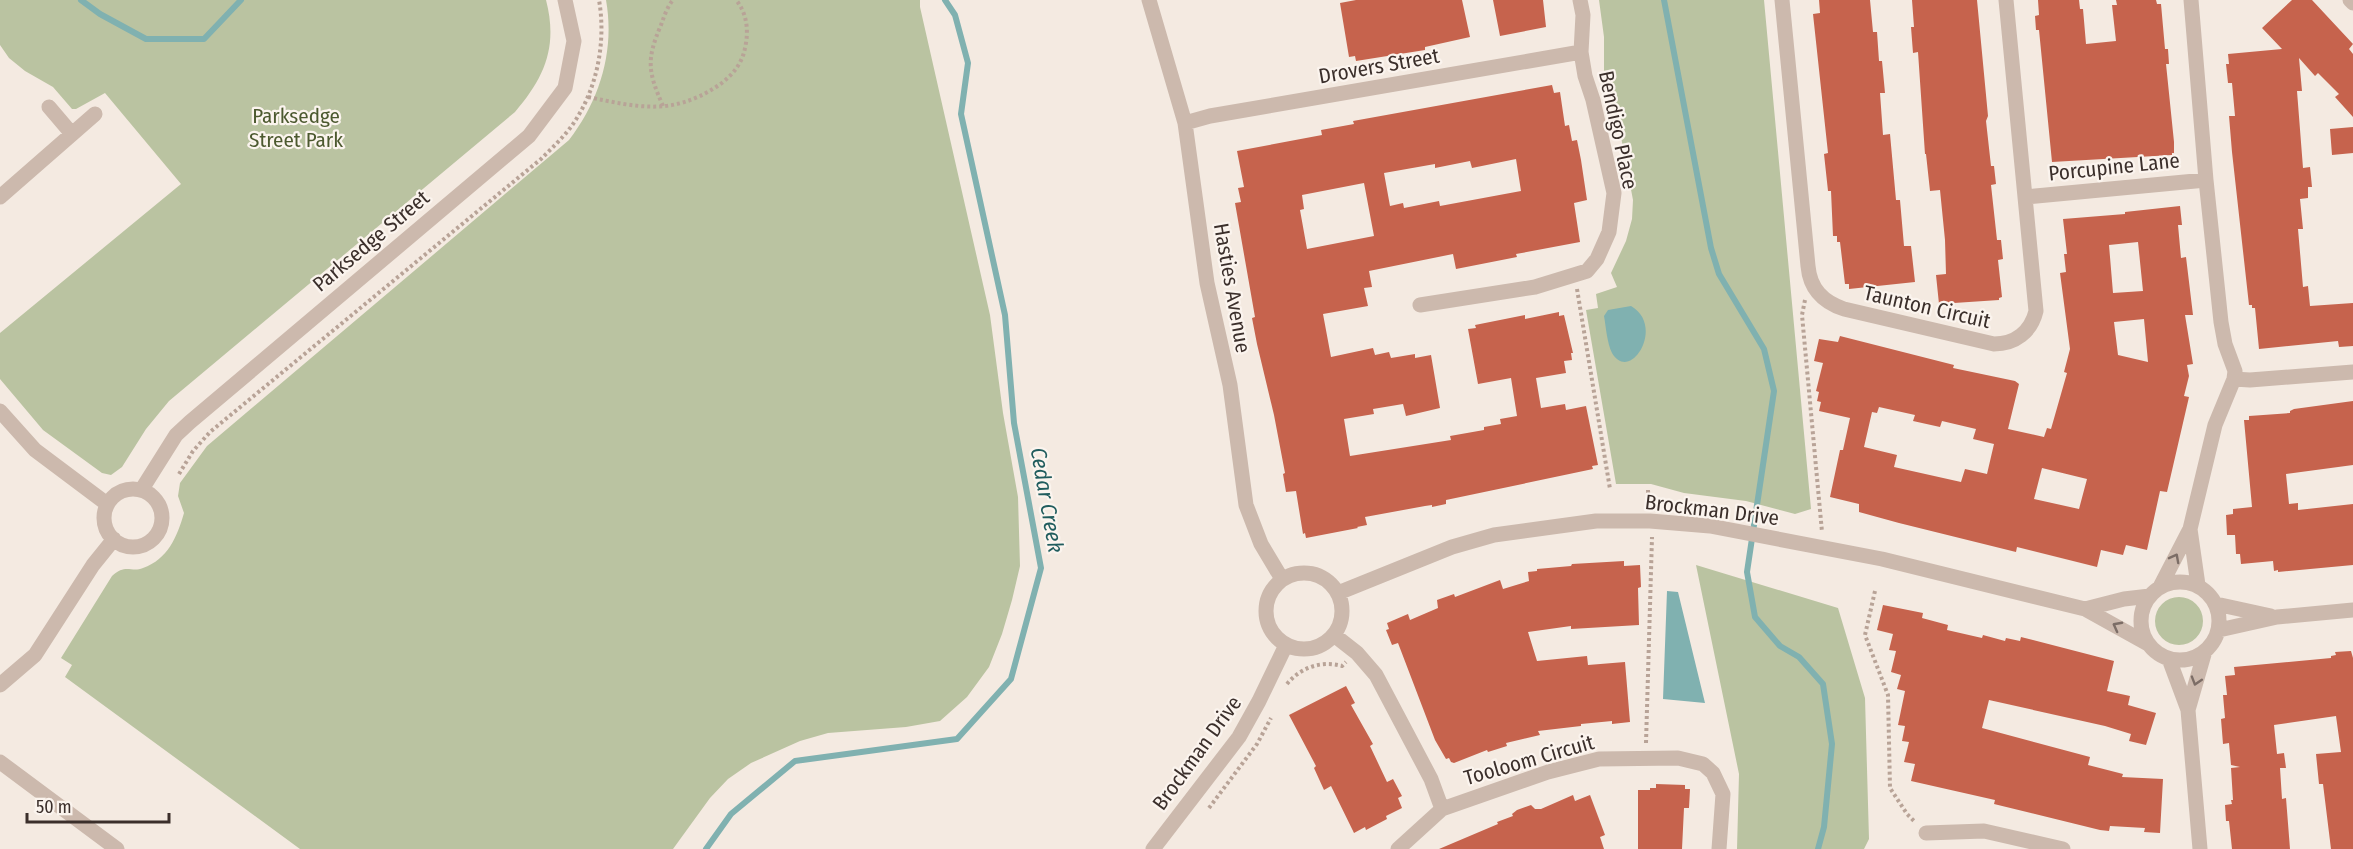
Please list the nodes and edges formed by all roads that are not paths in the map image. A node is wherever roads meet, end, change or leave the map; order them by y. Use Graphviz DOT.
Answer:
graph roads {
  1 [pos="565,0"];
  2 [pos="1149,0"];
  3 [pos="1580,0"];
  4 [pos="1782,0"];
  5 [pos="2006,0"];
  6 [pos="2191,0"];
  7 [pos="1581,52"];
  8 [pos="50,107"];
  9 [pos="96,114"];
  10 [pos="1185,123"];
  11 [pos="72,134"];
  12 [pos="2206,180"];
  13 [pos="0,196"];
  14 [pos="2025,197"];
  15 [pos="1420,305"];
  16 [pos="2353,372"];
  17 [pos="2234,379"];
  18 [pos="0,411"];
  19 [pos="142,489"];
  20 [pos="107,504"];
  21 [pos="2190,529"];
  22 [pos="114,539"];
  23 [pos="1282,579"];
  24 [pos="2198,585"];
  25 [pos="2155,591"];
  26 [pos="1338,594"];
  27 [pos="2216,604"];
  28 [pos="2085,609"];
  29 [pos="2353,610"];
  30 [pos="2277,617"];
  31 [pos="2219,630"];
  32 [pos="1334,635"];
  33 [pos="2148,644"];
  34 [pos="1286,645"];
  35 [pos="2205,651"];
  36 [pos="2169,659"];
  37 [pos="0,685"];
  38 [pos="2188,710"];
  39 [pos="0,762"];
  40 [pos="1442,809"];
  41 [pos="1926,833"];
  42 [pos="117,849"];
  43 [pos="1153,849"];
  44 [pos="1398,849"];
  45 [pos="1719,849"];
  46 [pos="2063,849"];
  47 [pos="2200,849"];
  1 -- 19 [label="street, Parksedge Street"];
  2 -- 10 [label="street, Hasties Avenue"];
  3 -- 7 [label="street, Bendigo Place"];
  4 -- 14 [label="street, Taunton Circuit"];
  5 -- 14 [label="street, Taunton Circuit"];
  6 -- 12 [label="street"];
  7 -- 10 [label="street, Drovers Street"];
  7 -- 15 [label="street, Bendigo Place"];
  8 -- 11 [label="street"];
  9 -- 11 [label="street"];
  10 -- 23 [label="street, Hasties Avenue"];
  11 -- 13 [label="street"];
  12 -- 14 [label="street, Porcupine Lane"];
  12 -- 17 [label="street"];
  16 -- 17 [label="street"];
  17 -- 21 [label="street"];
  18 -- 20 [label="street"];
  19 -- 20 [label="street"];
  19 -- 22 [label="street"];
  20 -- 22 [label="street"];
  21 -- 24 [label="street"];
  25 -- 21 [label="street, one-way"];
  22 -- 37 [label="street"];
  23 -- 26 [label="street"];
  23 -- 34 [label="street"];
  24 -- 25 [label="street"];
  24 -- 27 [label="street"];
  25 -- 28 [label="street, Brockman Drive"];
  25 -- 33 [label="street"];
  26 -- 28 [label="street, Brockman Drive"];
  26 -- 32 [label="street"];
  27 -- 30 [label="street"];
  27 -- 31 [label="street"];
  33 -- 28 [label="street, Brockman Drive, one-way"];
  29 -- 30 [label="street"];
  30 -- 31 [label="street"];
  31 -- 35 [label="street"];
  32 -- 34 [label="street"];
  32 -- 40 [label="street"];
  33 -- 36 [label="street"];
  34 -- 43 [label="street, Brockman Drive"];
  35 -- 36 [label="street"];
  35 -- 38 [label="street, one-way"];
  36 -- 38 [label="street"];
  38 -- 47 [label="street"];
  39 -- 42 [label="street"];
  40 -- 44 [label="street, Tooloom Circuit"];
  40 -- 45 [label="street, Tooloom Circuit"];
  41 -- 46 [label="street"];
}
